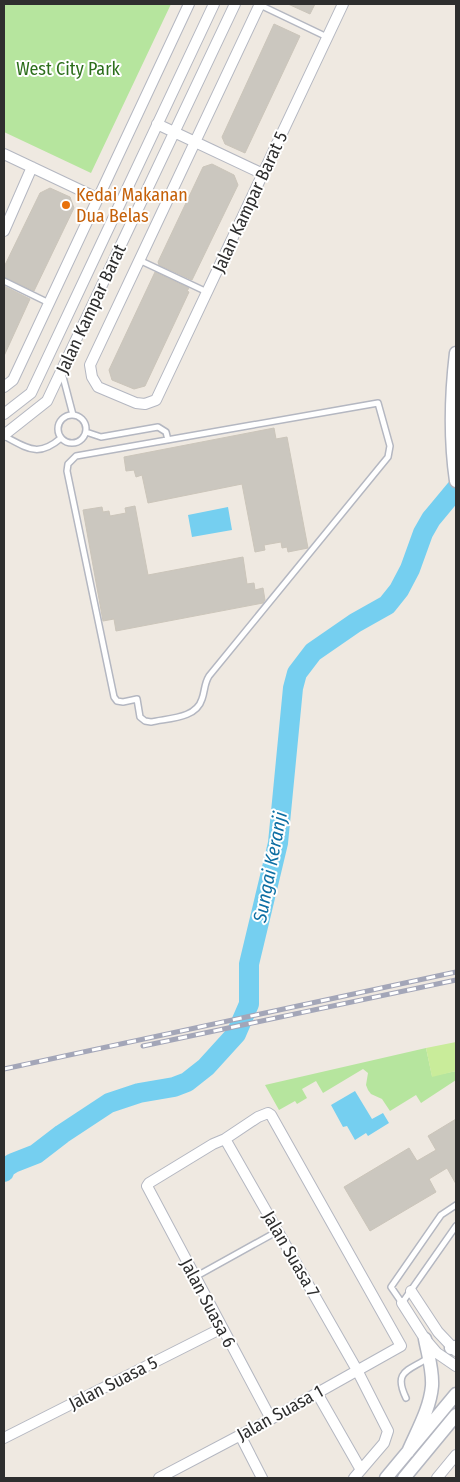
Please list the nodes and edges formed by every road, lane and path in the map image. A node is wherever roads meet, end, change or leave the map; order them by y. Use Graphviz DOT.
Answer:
graph roads {
  1 [pos="189,4"];
  2 [pos="214,4"];
  3 [pos="235,4"];
  4 [pos="260,4"];
  5 [pos="343,4"];
  6 [pos="327,38"];
  7 [pos="157,124"];
  8 [pos="174,132"];
  9 [pos="195,142"];
  10 [pos="4,154"];
  11 [pos="32,167"];
  12 [pos="263,174"];
  13 [pos="97,198"];
  14 [pos="4,231"];
  15 [pos="139,260"];
  16 [pos="4,281"];
  17 [pos="207,292"];
  18 [pos="49,303"];
  19 [pos="456,352"];
  20 [pos="62,370"];
  21 [pos="4,387"];
  22 [pos="4,414"];
  23 [pos="73,415"];
  24 [pos="86,432"];
  25 [pos="4,435"];
  26 [pos="61,438"];
  27 [pos="168,440"];
  28 [pos="456,481"];
  29 [pos="225,1138"];
  30 [pos="456,1205"];
  31 [pos="456,1226"];
  32 [pos="278,1231"];
  33 [pos="194,1277"];
  34 [pos="411,1291"];
  35 [pos="402,1303"];
  36 [pos="222,1328"];
  37 [pos="425,1339"];
  38 [pos="454,1349"];
  39 [pos="428,1358"];
  40 [pos="456,1366"];
  41 [pos="357,1370"];
  42 [pos="317,1393"];
  43 [pos="456,1394"];
  44 [pos="406,1398"];
  45 [pos="456,1415"];
  46 [pos="271,1419"];
  47 [pos="240,1435"];
  48 [pos="4,1438"];
  49 [pos="408,1452"];
  50 [pos="456,1455"];
  51 [pos="358,1474"];
  52 [pos="161,1478"];
  53 [pos="262,1478"];
  54 [pos="386,1478"];
  55 [pos="404,1478"];
  56 [pos="437,1478"];
  1 -- 13 [label="street"];
  2 -- 7 [label="street, Jalan Kampar Barat"];
  3 -- 8 [label="street, Jalan Kampar Barat"];
  4 -- 6 [label="lane"];
  4 -- 9 [label="street"];
  5 -- 6 [label="street, Jalan Kampar Barat 5"];
  6 -- 12 [label="street, Jalan Kampar Barat 5"];
  7 -- 8 [label="street"];
  7 -- 22 [label="street, Jalan Kampar Barat"];
  8 -- 9 [label="street"];
  8 -- 20 [label="street, Jalan Kampar Barat"];
  9 -- 12 [label="street"];
  9 -- 15 [label="street"];
  10 -- 11 [label="street"];
  11 -- 13 [label="street"];
  11 -- 14 [label="street"];
  12 -- 17 [label="street, Jalan Kampar Barat 5"];
  13 -- 18 [label="street"];
  15 -- 17 [label="lane"];
  15 -- 17 [label="street, Jalan Kampar Barat 5"];
  16 -- 18 [label="lane"];
  18 -- 21 [label="street"];
  19 -- 28 [label="street"];
  20 -- 23 [label="lane"];
  20 -- 25 [label="street, Jalan Kampar Barat"];
  23 -- 24 [label="lane"];
  23 -- 26 [label="lane"];
  24 -- 26 [label="lane"];
  24 -- 27 [label="lane"];
  25 -- 26 [label="lane"];
  27 -- 27 [label="lane"];
  29 -- 32 [label="street, Jalan Suasa 7"];
  29 -- 33 [label="street, Jalan Suasa 6"];
  29 -- 41 [label="street, Jalan Suasa 1"];
  30 -- 35 [label="lane"];
  31 -- 34 [label="lane"];
  32 -- 33 [label="lane"];
  32 -- 41 [label="street, Jalan Suasa 7"];
  33 -- 36 [label="street, Jalan Suasa 6"];
  34 -- 35 [label="lane"];
  34 -- 38 [label="street"];
  35 -- 37 [label="street"];
  36 -- 46 [label="street, Jalan Suasa 6"];
  36 -- 48 [label="street, Jalan Suasa 5"];
  37 -- 39 [label="street"];
  37 -- 40 [label="street"];
  39 -- 44 [label="lane"];
  39 -- 49 [label="street"];
  41 -- 42 [label="street, Jalan Suasa 1"];
  41 -- 51 [label="street, Jalan Suasa 7"];
  42 -- 46 [label="street, Jalan Suasa 1"];
  42 -- 51 [label="street"];
  43 -- 49 [label="street"];
  45 -- 55 [label="street"];
  46 -- 47 [label="street, Jalan Suasa 1"];
  47 -- 52 [label="street, Jalan Suasa 1"];
  47 -- 53 [label="street"];
  49 -- 54 [label="street"];
  50 -- 56 [label="street"];
}
